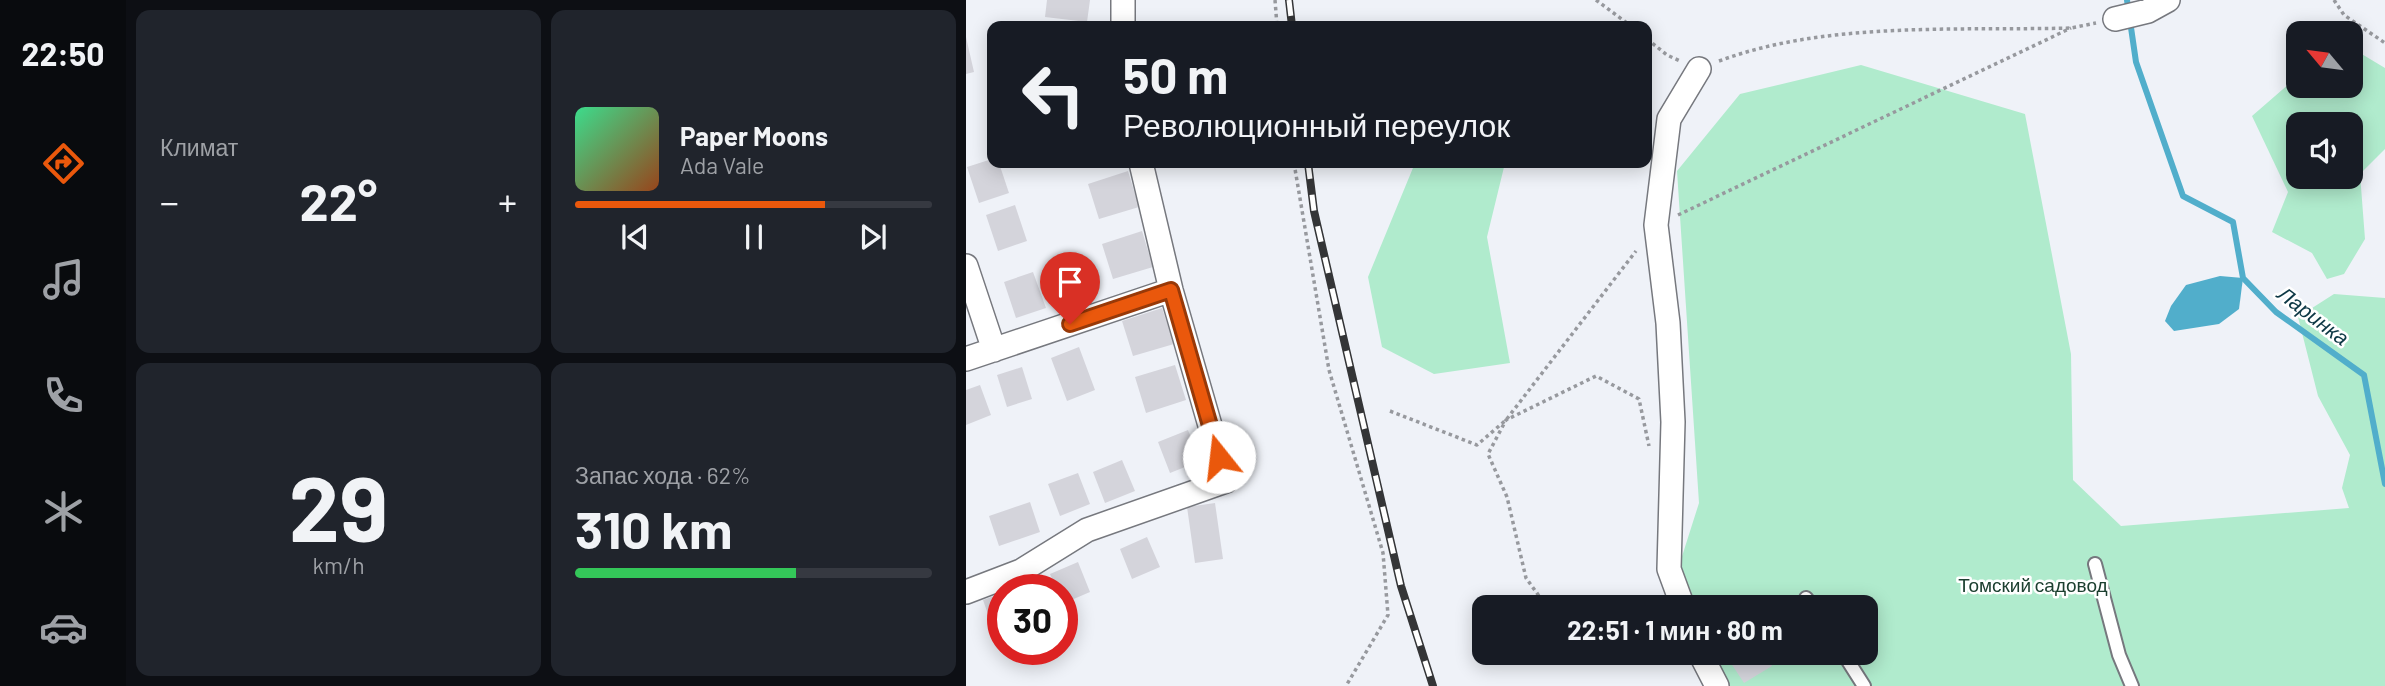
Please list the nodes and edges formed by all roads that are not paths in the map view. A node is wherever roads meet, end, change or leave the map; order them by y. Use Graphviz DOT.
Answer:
graph roads {
  1 [pos="1123,0"];
  2 [pos="2168,0"];
  3 [pos="2115,19"];
  4 [pos="1123,21"];
  5 [pos="1699,69"];
  6 [pos="1142,168"];
  7 [pos="966,265"];
  8 [pos="1171,290"];
  9 [pos="994,350"];
  10 [pos="966,359"];
  11 [pos="2095,564"];
  12 [pos="966,592"];
  13 [pos="1679,595"];
  14 [pos="1706,665"];
  15 [pos="1851,665"];
  16 [pos="1717,686"];
  17 [pos="1864,686"];
  18 [pos="2132,686"];
  1 -- 4 [label="street"];
  2 -- 3 [label="street"];
  5 -- 13 [label="street"];
  6 -- 8 [label="street"];
  7 -- 9 [label="street"];
  8 -- 9 [label="street"];
  8 -- 12 [label="street"];
  9 -- 10 [label="street"];
  11 -- 18 [label="lane"];
  14 -- 16 [label="street"];
  15 -- 17 [label="lane"];
}
